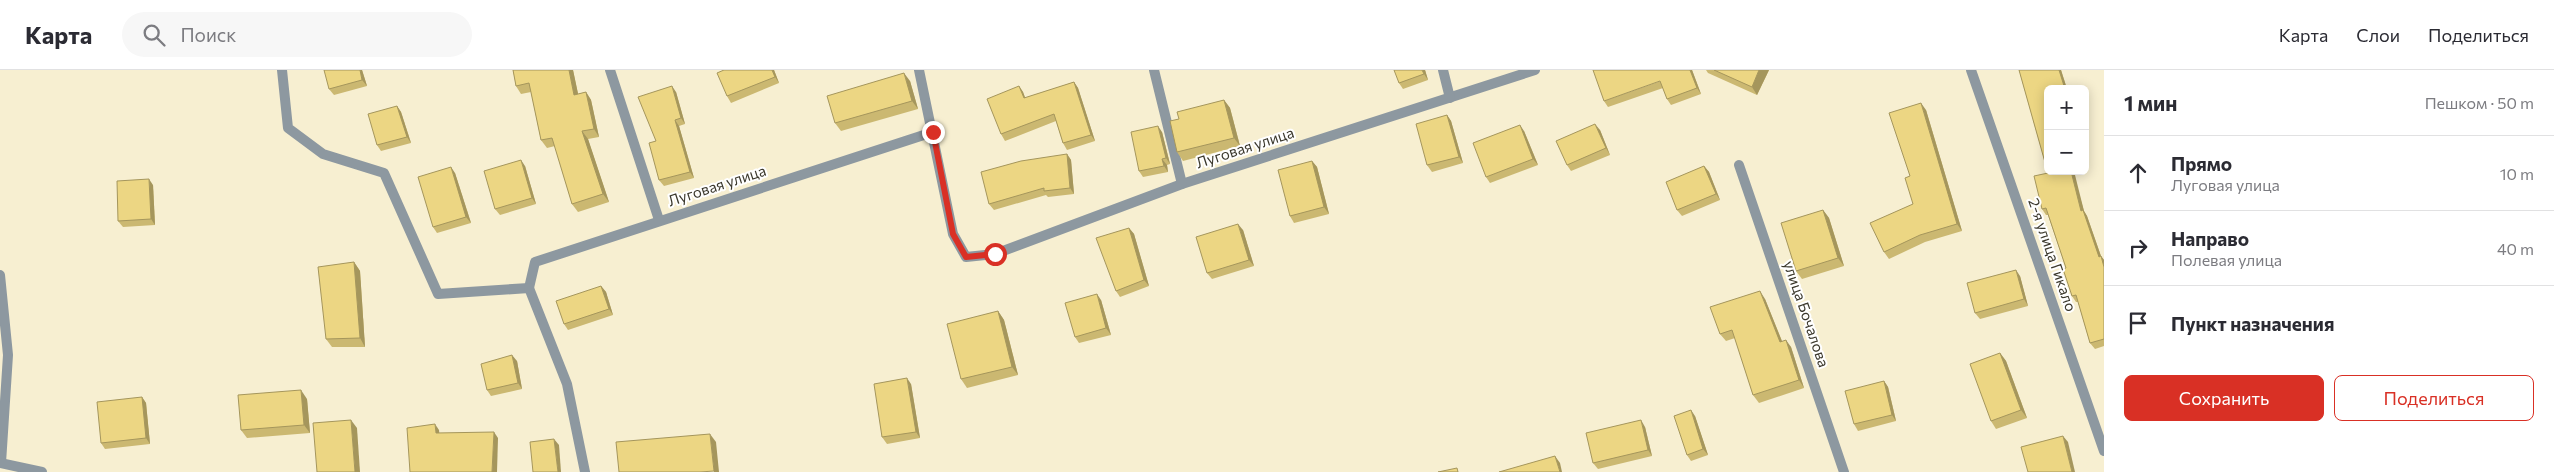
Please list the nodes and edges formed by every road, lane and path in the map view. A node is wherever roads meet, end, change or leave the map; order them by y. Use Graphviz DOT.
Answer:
graph roads {
  1 [pos="282,70"];
  2 [pos="610,70"];
  3 [pos="919,70"];
  4 [pos="1154,70"];
  5 [pos="1443,70"];
  6 [pos="1535,70"];
  7 [pos="1971,70"];
  8 [pos="1450,98"];
  9 [pos="933,132"];
  10 [pos="1739,165"];
  11 [pos="1182,184"];
  12 [pos="659,220"];
  13 [pos="0,275"];
  14 [pos="529,288"];
  15 [pos="2104,451"];
  16 [pos="0,463"];
  17 [pos="42,472"];
  18 [pos="585,472"];
  19 [pos="1844,472"];
  1 -- 14 [label="street"];
  2 -- 12 [label="street"];
  3 -- 9 [label="street"];
  4 -- 11 [label="street"];
  5 -- 8 [label="street"];
  6 -- 8 [label="street, Луговая улица"];
  7 -- 15 [label="street, 2-я улица Гикало"];
  8 -- 11 [label="street, Луговая улица"];
  9 -- 11 [label="street, Луговая улица"];
  9 -- 12 [label="street, Луговая улица"];
  10 -- 19 [label="street, улица Бочалова"];
  12 -- 14 [label="street, Луговая улица"];
  13 -- 16 [label="street"];
  14 -- 18 [label="street"];
  16 -- 17 [label="street"];
}
